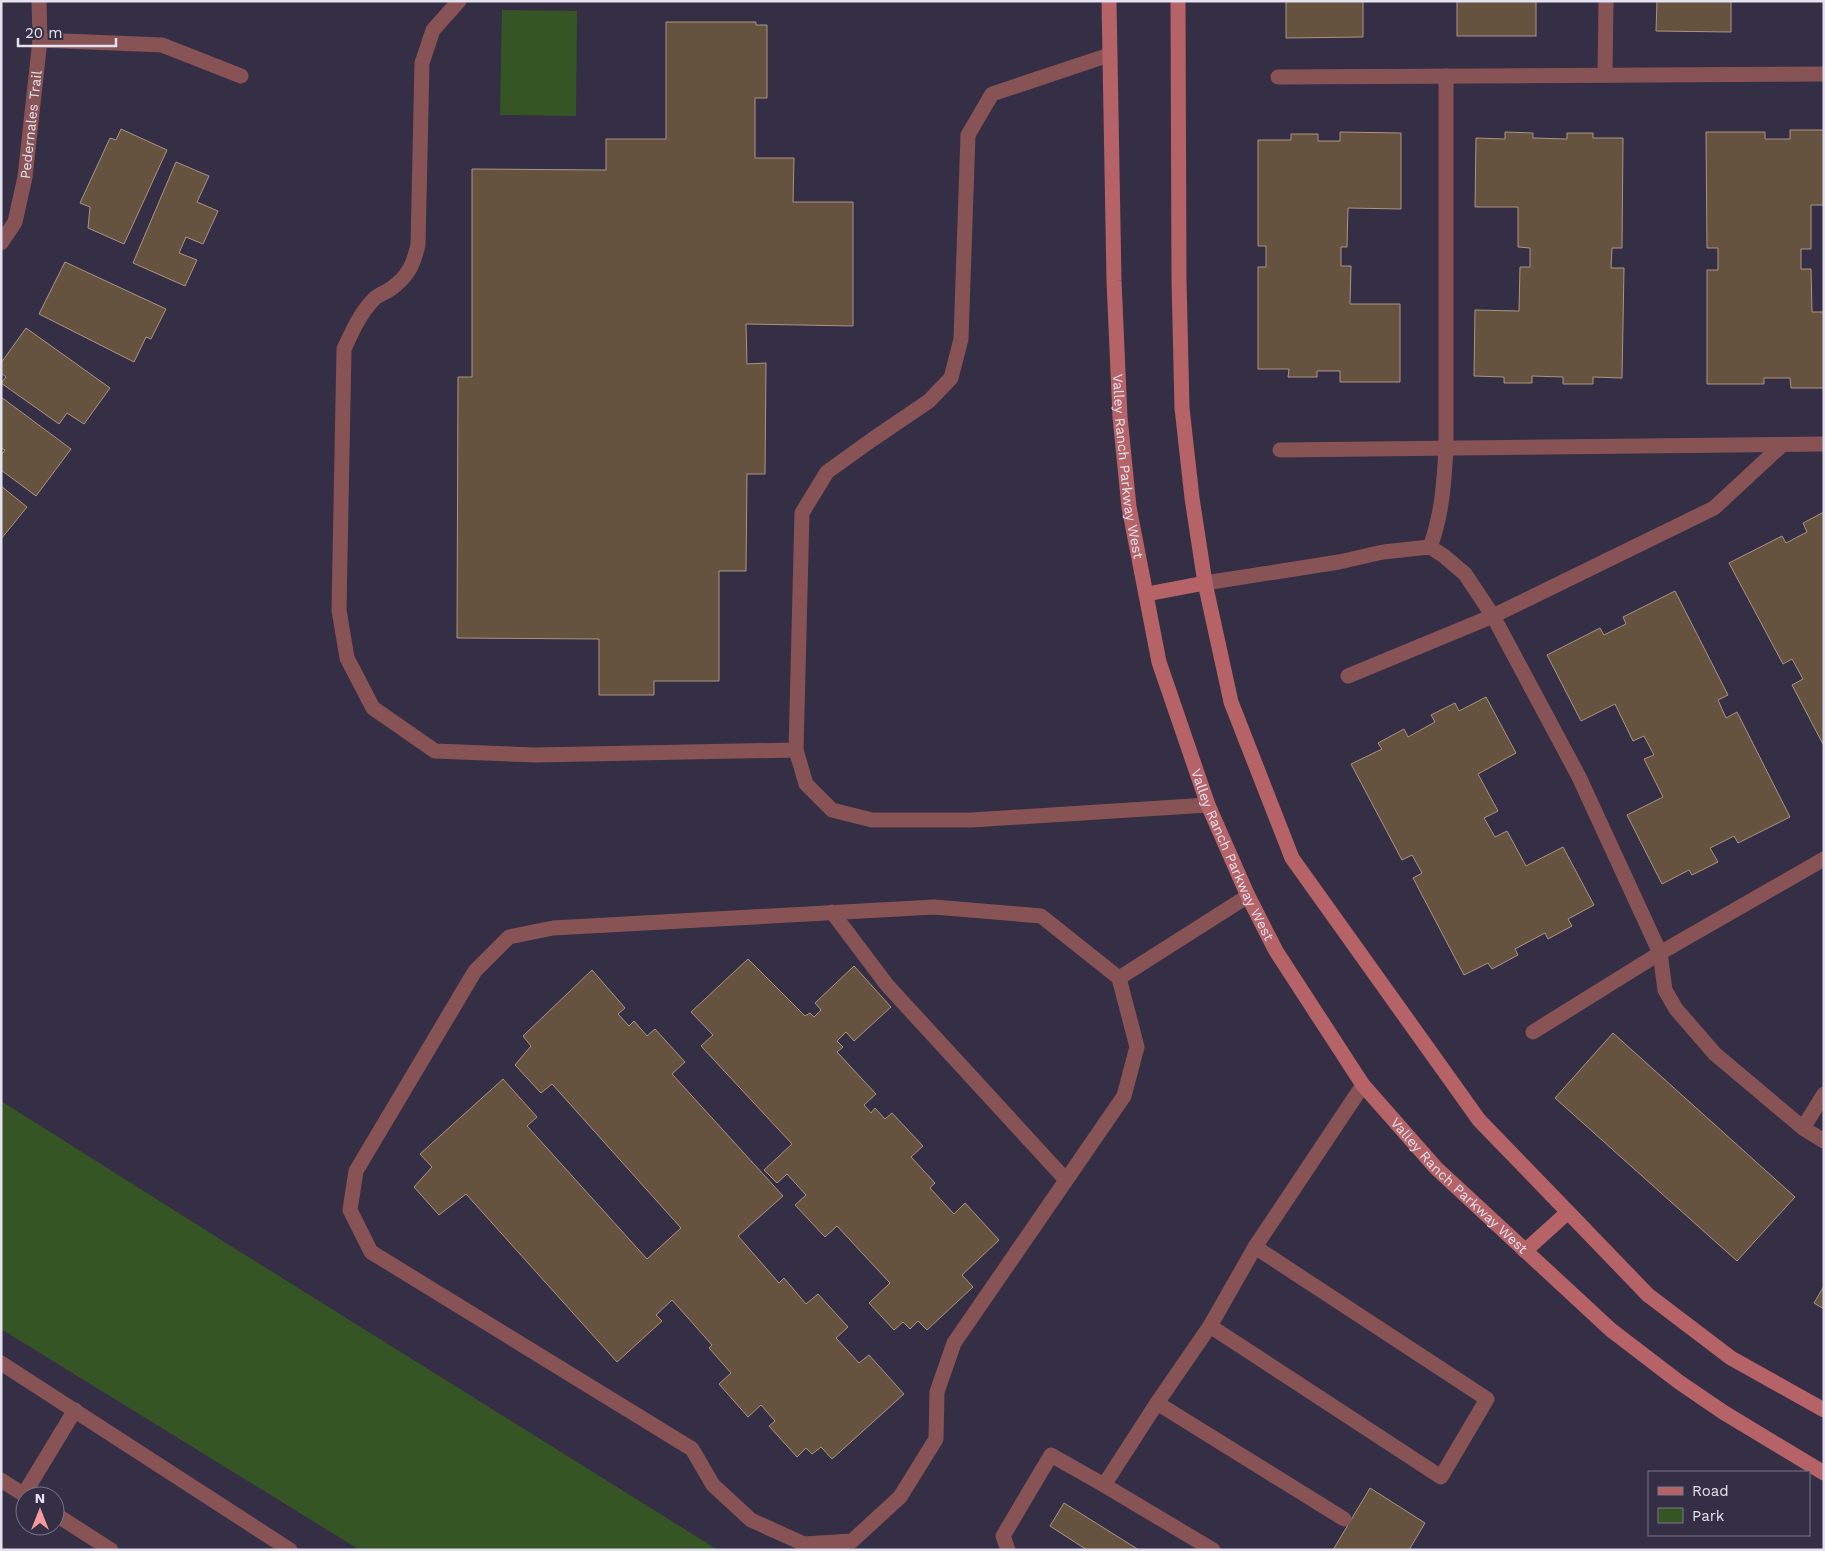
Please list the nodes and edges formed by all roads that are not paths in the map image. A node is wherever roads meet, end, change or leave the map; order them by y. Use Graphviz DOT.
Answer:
graph roads {
  1 [pos="39,1"];
  2 [pos="459,1"];
  3 [pos="1110,1"];
  4 [pos="1178,1"];
  5 [pos="1606,1"];
  6 [pos="40,40"];
  7 [pos="1110,55"];
  8 [pos="1824,74"];
  9 [pos="1605,75"];
  10 [pos="241,76"];
  11 [pos="1446,76"];
  12 [pos="1278,78"];
  13 [pos="1,243"];
  14 [pos="1824,444"];
  15 [pos="1782,445"];
  16 [pos="1446,449"];
  17 [pos="1280,450"];
  18 [pos="1430,547"];
  19 [pos="1205,583"];
  20 [pos="1146,594"];
  21 [pos="1493,616"];
  22 [pos="1348,676"];
  23 [pos="796,750"];
  24 [pos="1208,806"];
  25 [pos="1824,859"];
  26 [pos="1248,896"];
  27 [pos="832,912"];
  28 [pos="1660,954"];
  29 [pos="1119,978"];
  30 [pos="1533,1032"];
  31 [pos="1363,1085"];
  32 [pos="1824,1094"];
  33 [pos="1804,1128"];
  34 [pos="1824,1141"];
  35 [pos="1066,1180"];
  36 [pos="1568,1212"];
  37 [pos="1255,1247"];
  38 [pos="1525,1250"];
  39 [pos="1210,1326"];
  40 [pos="1,1363"];
  41 [pos="1157,1403"];
  42 [pos="75,1410"];
  43 [pos="1824,1410"];
  44 [pos="1824,1473"];
  45 [pos="1,1480"];
  46 [pos="1104,1485"];
  47 [pos="30,1486"];
  48 [pos="15,1489"];
  49 [pos="1344,1519"];
  50 [pos="65,1520"];
  51 [pos="111,1550"];
  52 [pos="290,1550"];
  53 [pos="1008,1550"];
  54 [pos="1213,1550"];
  1 -- 6 [label="street, Pedernales Trail"];
  2 -- 23 [label="street"];
  3 -- 7 [label="main road, Valley Ranch Parkway West"];
  4 -- 19 [label="main road"];
  5 -- 9 [label="street"];
  6 -- 10 [label="street"];
  6 -- 13 [label="street, Pedernales Trail"];
  7 -- 20 [label="main road, Valley Ranch Parkway West"];
  7 -- 23 [label="street"];
  8 -- 9 [label="street"];
  9 -- 11 [label="street"];
  11 -- 12 [label="street"];
  11 -- 16 [label="street"];
  14 -- 15 [label="street"];
  15 -- 16 [label="street"];
  15 -- 21 [label="street"];
  16 -- 17 [label="street"];
  16 -- 18 [label="street"];
  18 -- 19 [label="street"];
  18 -- 21 [label="street"];
  19 -- 20 [label="main road"];
  19 -- 36 [label="main road"];
  20 -- 24 [label="main road, Valley Ranch Parkway West"];
  21 -- 22 [label="street"];
  21 -- 28 [label="street"];
  23 -- 24 [label="street"];
  24 -- 26 [label="main road, Valley Ranch Parkway West"];
  25 -- 28 [label="street"];
  26 -- 29 [label="street"];
  26 -- 31 [label="main road, Valley Ranch Parkway West"];
  27 -- 29 [label="street"];
  27 -- 35 [label="street"];
  27 -- 35 [label="street"];
  28 -- 30 [label="street"];
  28 -- 33 [label="street"];
  29 -- 35 [label="street"];
  31 -- 37 [label="street"];
  31 -- 38 [label="main road, Valley Ranch Parkway West"];
  32 -- 33 [label="street"];
  33 -- 34 [label="street"];
  36 -- 38 [label="main road"];
  36 -- 43 [label="main road"];
  37 -- 39 [label="street"];
  37 -- 39 [label="street"];
  38 -- 44 [label="main road, Valley Ranch Parkway West"];
  39 -- 41 [label="street"];
  40 -- 42 [label="street"];
  41 -- 46 [label="street"];
  41 -- 49 [label="street"];
  42 -- 47 [label="street"];
  42 -- 52 [label="street"];
  45 -- 48 [label="street"];
  46 -- 53 [label="street"];
  46 -- 54 [label="street"];
  50 -- 51 [label="street"];
}
